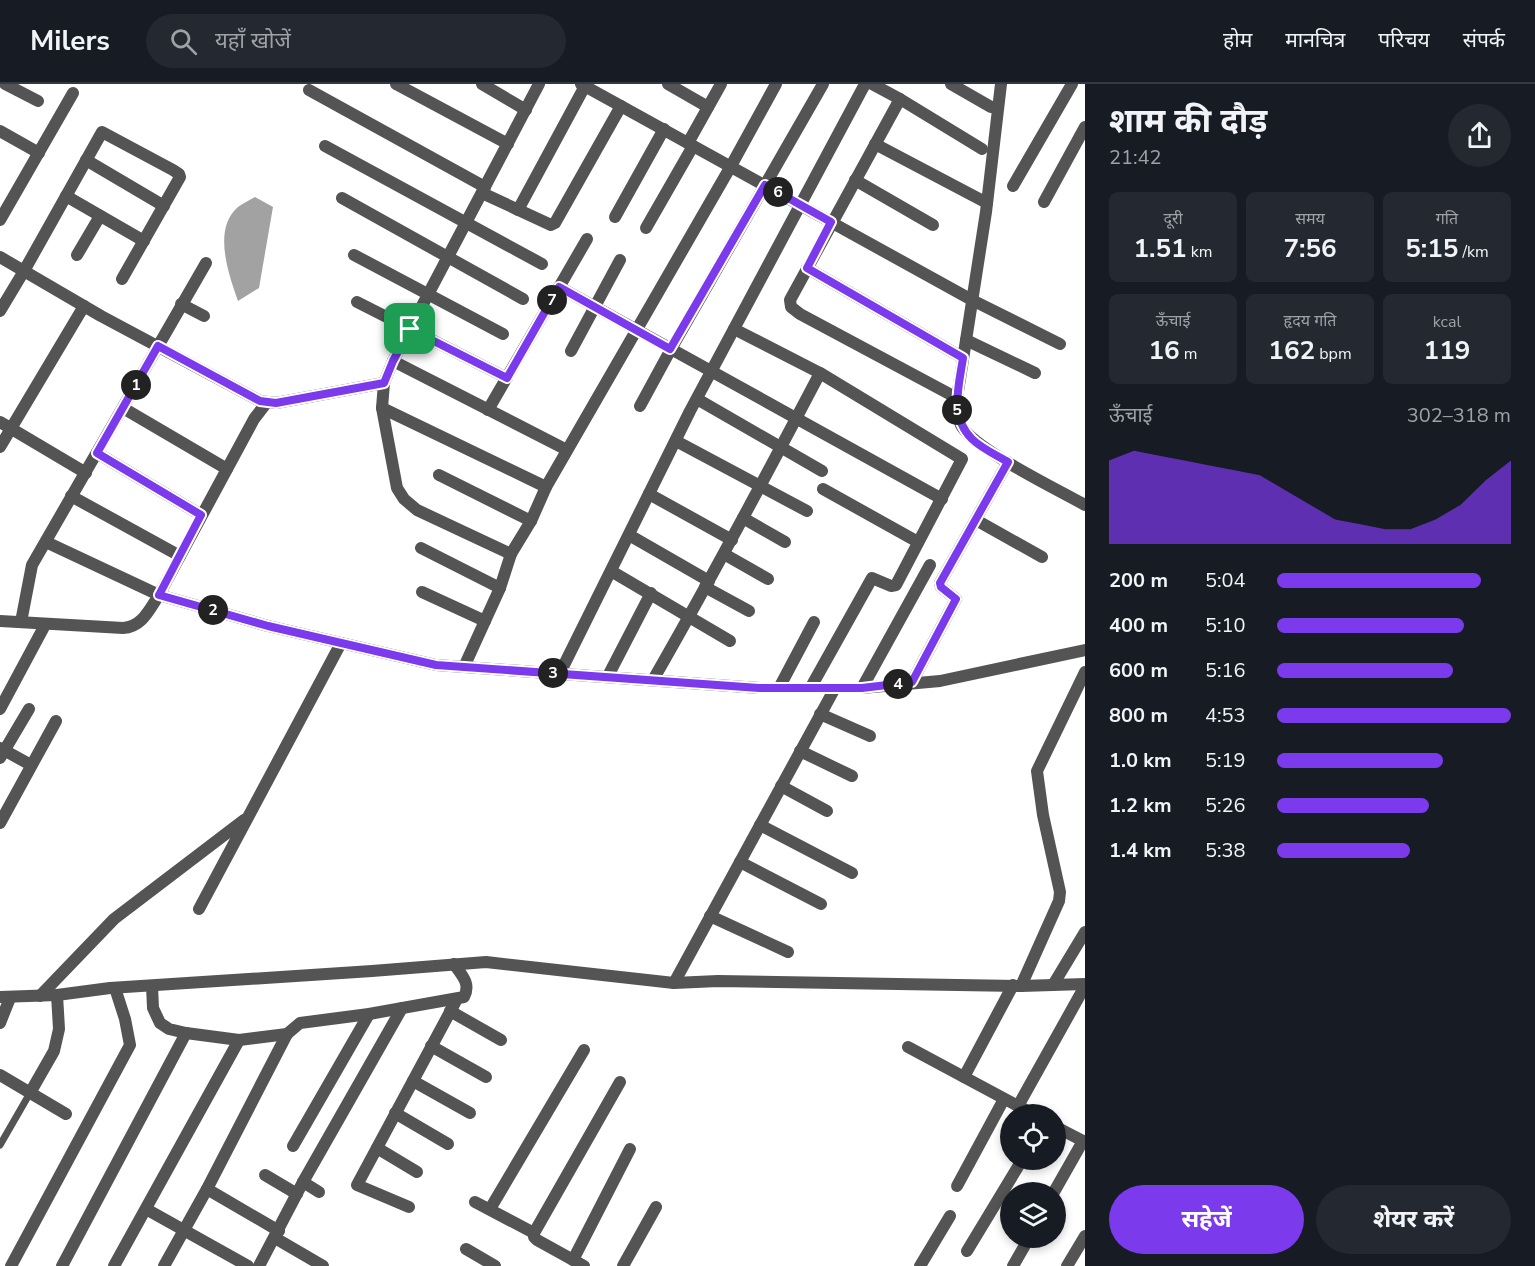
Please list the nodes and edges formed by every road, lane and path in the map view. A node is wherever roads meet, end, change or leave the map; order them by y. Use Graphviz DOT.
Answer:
graph roads {
  1 [pos="5,84"];
  2 [pos="396,84"];
  3 [pos="482,84"];
  4 [pos="540,84"];
  5 [pos="668,84"];
  6 [pos="721,84"];
  7 [pos="776,84"];
  8 [pos="823,84"];
  9 [pos="865,84"];
  10 [pos="872,84"];
  11 [pos="951,84"];
  12 [pos="1001,84"];
  13 [pos="1072,84"];
  14 [pos="583,85"];
  15 [pos="419,89"];
  16 [pos="309,90"];
  17 [pos="73,93"];
  18 [pos="900,99"];
  19 [pos="38,101"];
  20 [pos="621,106"];
  21 [pos="708,107"];
  22 [pos="991,107"];
  23 [pos="526,110"];
  24 [pos="1085,127"];
  25 [pos="664,129"];
  26 [pos="0,131"];
  27 [pos="508,144"];
  28 [pos="875,144"];
  29 [pos="690,145"];
  30 [pos="325,146"];
  31 [pos="982,149"];
  32 [pos="39,153"];
  33 [pos="86,160"];
  34 [pos="731,166"];
  35 [pos="855,180"];
  36 [pos="765,185"];
  37 [pos="1013,186"];
  38 [pos="483,190"];
  39 [pos="66,196"];
  40 [pos="342,198"];
  41 [pos="1044,202"];
  42 [pos="987,203"];
  43 [pos="801,205"];
  44 [pos="164,206"];
  45 [pos="518,210"];
  46 [pos="100,216"];
  47 [pos="615,217"];
  48 [pos="0,220"];
  49 [pos="831,222"];
  50 [pos="466,223"];
  51 [pos="933,225"];
  52 [pos="646,228"];
  53 [pos="587,239"];
  54 [pos="144,241"];
  55 [pos="77,255"];
  56 [pos="354,255"];
  57 [pos="0,257"];
  58 [pos="448,257"];
  59 [pos="620,260"];
  60 [pos="206,262"];
  61 [pos="542,264"];
  62 [pos="807,268"];
  63 [pos="24,271"];
  64 [pos="122,279"];
  65 [pos="559,287"];
  66 [pos="428,294"];
  67 [pos="523,299"];
  68 [pos="972,300"];
  69 [pos="357,302"];
  70 [pos="181,304"];
  71 [pos="84,306"];
  72 [pos="594,306"];
  73 [pos="0,311"];
  74 [pos="204,316"];
  75 [pos="410,329"];
  76 [pos="734,329"];
  77 [pos="637,331"];
  78 [pos="503,334"];
  79 [pos="966,340"];
  80 [pos="1060,344"];
  81 [pos="158,346"];
  82 [pos="670,349"];
  83 [pos="571,351"];
  84 [pos="963,358"];
  85 [pos="393,361"];
  86 [pos="712,371"];
  87 [pos="820,373"];
  88 [pos="1035,373"];
  89 [pos="507,378"];
  90 [pos="384,383"];
  91 [pos="957,398"];
  92 [pos="697,399"];
  93 [pos="267,402"];
  94 [pos="640,406"];
  95 [pos="123,408"];
  96 [pos="382,408"];
  97 [pos="488,410"];
  98 [pos="797,417"];
  99 [pos="5,426"];
  100 [pos="973,440"];
  101 [pos="676,441"];
  102 [pos="0,447"];
  103 [pos="781,447"];
  104 [pos="567,450"];
  105 [pos="97,453"];
  106 [pos="962,459"];
  107 [pos="1008,462"];
  108 [pos="227,469"];
  109 [pos="822,471"];
  110 [pos="86,472"];
  111 [pos="439,475"];
  112 [pos="759,486"];
  113 [pos="546,487"];
  114 [pos="823,489"];
  115 [pos="649,494"];
  116 [pos="71,496"];
  117 [pos="942,499"];
  118 [pos="1085,505"];
  119 [pos="807,511"];
  120 [pos="201,515"];
  121 [pos="743,518"];
  122 [pos="531,520"];
  123 [pos="976,520"];
  124 [pos="629,535"];
  125 [pos="732,540"];
  126 [pos="46,542"];
  127 [pos="785,542"];
  128 [pos="918,542"];
  129 [pos="421,548"];
  130 [pos="511,554"];
  131 [pos="724,554"];
  132 [pos="180,556"];
  133 [pos="1042,557"];
  134 [pos="930,565"];
  135 [pos="611,571"];
  136 [pos="768,579"];
  137 [pos="707,584"];
  138 [pos="500,588"];
  139 [pos="422,592"];
  140 [pos="651,593"];
  141 [pos="159,595"];
  142 [pos="749,611"];
  143 [pos="688,618"];
  144 [pos="0,621"];
  145 [pos="485,621"];
  146 [pos="21,622"];
  147 [pos="814,622"];
  148 [pos="45,624"];
  149 [pos="730,641"];
  150 [pos="341,643"];
  151 [pos="1085,651"];
  152 [pos="464,667"];
  153 [pos="1085,672"];
  154 [pos="560,673"];
  155 [pos="608,676"];
  156 [pos="653,680"];
  157 [pos="912,682"];
  158 [pos="811,687"];
  159 [pos="779,688"];
  160 [pos="835,688"];
  161 [pos="862,688"];
  162 [pos="0,709"];
  163 [pos="28,709"];
  164 [pos="820,714"];
  165 [pos="56,721"];
  166 [pos="870,736"];
  167 [pos="801,751"];
  168 [pos="1,752"];
  169 [pos="31,765"];
  170 [pos="852,776"];
  171 [pos="781,786"];
  172 [pos="828,811"];
  173 [pos="248,818"];
  174 [pos="0,823"];
  175 [pos="760,825"];
  176 [pos="740,862"];
  177 [pos="852,873"];
  178 [pos="821,904"];
  179 [pos="199,909"];
  180 [pos="710,916"];
  181 [pos="1085,932"];
  182 [pos="788,952"];
  183 [pos="454,964"];
  184 [pos="674,982"];
  185 [pos="1053,985"];
  186 [pos="1085,985"];
  187 [pos="152,986"];
  188 [pos="1017,986"];
  189 [pos="115,988"];
  190 [pos="57,995"];
  191 [pos="40,996"];
  192 [pos="5,997"];
  193 [pos="457,999"];
  194 [pos="402,1008"];
  195 [pos="450,1011"];
  196 [pos="369,1014"];
  197 [pos="0,1023"];
  198 [pos="186,1033"];
  199 [pos="287,1035"];
  200 [pos="239,1040"];
  201 [pos="501,1040"];
  202 [pos="431,1047"];
  203 [pos="908,1047"];
  204 [pos="584,1050"];
  205 [pos="0,1075"];
  206 [pos="486,1077"];
  207 [pos="964,1077"];
  208 [pos="413,1081"];
  209 [pos="620,1082"];
  210 [pos="30,1093"];
  211 [pos="1004,1099"];
  212 [pos="1014,1104"];
  213 [pos="1019,1104"];
  214 [pos="395,1113"];
  215 [pos="470,1113"];
  216 [pos="66,1114"];
  217 [pos="1066,1132"];
  218 [pos="1084,1142"];
  219 [pos="448,1144"];
  220 [pos="0,1146"];
  221 [pos="293,1146"];
  222 [pos="377,1148"];
  223 [pos="630,1149"];
  224 [pos="1016,1170"];
  225 [pos="417,1172"];
  226 [pos="265,1175"];
  227 [pos="1060,1182"];
  228 [pos="957,1186"];
  229 [pos="300,1188"];
  230 [pos="207,1189"];
  231 [pos="319,1192"];
  232 [pos="475,1202"];
  233 [pos="656,1207"];
  234 [pos="409,1208"];
  235 [pos="146,1209"];
  236 [pos="490,1209"];
  237 [pos="950,1216"];
  238 [pos="183,1231"];
  239 [pos="534,1233"];
  240 [pos="277,1234"];
  241 [pos="1085,1236"];
  242 [pos="1023,1248"];
  243 [pos="466,1249"];
  244 [pos="967,1251"];
  245 [pos="578,1263"];
  246 [pos="264,1264"];
  247 [pos="10,1266"];
  248 [pos="62,1266"];
  249 [pos="114,1266"];
  250 [pos="164,1266"];
  251 [pos="248,1266"];
  252 [pos="323,1266"];
  253 [pos="495,1266"];
  254 [pos="623,1266"];
  255 [pos="920,1266"];
  256 [pos="1012,1266"];
  257 [pos="1067,1266"];
  1 -- 19 [label="street"];
  2 -- 15 [label="street"];
  3 -- 23 [label="street"];
  4 -- 23 [label="street"];
  5 -- 21 [label="street"];
  6 -- 21 [label="street"];
  7 -- 34 [label="street"];
  8 -- 36 [label="street"];
  9 -- 43 [label="street"];
  10 -- 18 [label="street"];
  11 -- 22 [label="street"];
  12 -- 42 [label="street"];
  13 -- 37 [label="street"];
  14 -- 20 [label="street"];
  14 -- 45 [label="street"];
  15 -- 27 [label="street"];
  16 -- 38 [label="street"];
  17 -- 32 [label="street"];
  18 -- 28 [label="street"];
  18 -- 31 [label="street"];
  20 -- 25 [label="street"];
  20 -- 45 [label="street"];
  21 -- 29 [label="street"];
  23 -- 27 [label="street"];
  24 -- 41 [label="street"];
  25 -- 29 [label="street"];
  25 -- 47 [label="street"];
  26 -- 32 [label="street"];
  27 -- 38 [label="street"];
  28 -- 35 [label="street"];
  28 -- 42 [label="street"];
  29 -- 34 [label="street"];
  29 -- 52 [label="street"];
  30 -- 50 [label="street"];
  32 -- 48 [label="street"];
  33 -- 39 [label="street"];
  33 -- 44 [label="street"];
  33 -- 44 [label="street"];
  34 -- 36 [label="street"];
  34 -- 77 [label="street"];
  35 -- 49 [label="street"];
  35 -- 51 [label="street"];
  36 -- 43 [label="street"];
  36 -- 82 [label="street"];
  38 -- 45 [label="street"];
  38 -- 50 [label="street"];
  39 -- 46 [label="street"];
  39 -- 63 [label="street"];
  40 -- 58 [label="street"];
  42 -- 68 [label="street"];
  43 -- 49 [label="street"];
  43 -- 76 [label="street"];
  44 -- 54 [label="street"];
  46 -- 54 [label="street"];
  46 -- 55 [label="street"];
  49 -- 62 [label="street"];
  49 -- 68 [label="street"];
  50 -- 58 [label="street"];
  50 -- 61 [label="street"];
  53 -- 65 [label="street"];
  54 -- 64 [label="street"];
  56 -- 66 [label="street"];
  57 -- 63 [label="street"];
  58 -- 66 [label="street"];
  58 -- 67 [label="street"];
  59 -- 72 [label="street"];
  60 -- 70 [label="street"];
  62 -- 84 [label="street"];
  62 -- 91 [label="street"];
  63 -- 71 [label="street"];
  63 -- 73 [label="street"];
  65 -- 72 [label="street"];
  65 -- 89 [label="street"];
  66 -- 75 [label="street"];
  66 -- 78 [label="street"];
  68 -- 79 [label="street"];
  68 -- 80 [label="street"];
  69 -- 75 [label="street"];
  70 -- 74 [label="street"];
  70 -- 81 [label="street"];
  71 -- 81 [label="street"];
  71 -- 99 [label="street"];
  72 -- 77 [label="street"];
  72 -- 83 [label="street"];
  75 -- 85 [label="street"];
  75 -- 89 [label="street"];
  76 -- 86 [label="street"];
  76 -- 87 [label="street"];
  77 -- 82 [label="street"];
  77 -- 104 [label="street"];
  79 -- 84 [label="street"];
  79 -- 88 [label="street"];
  81 -- 93 [label="street"];
  81 -- 95 [label="street"];
  82 -- 86 [label="street"];
  82 -- 94 [label="street"];
  84 -- 91 [label="street"];
  85 -- 90 [label="street"];
  85 -- 97 [label="street"];
  86 -- 92 [label="street"];
  86 -- 98 [label="street"];
  87 -- 98 [label="street"];
  87 -- 106 [label="street"];
  89 -- 97 [label="street"];
  90 -- 93 [label="street"];
  90 -- 96 [label="street"];
  91 -- 100 [label="street"];
  92 -- 101 [label="street"];
  92 -- 103 [label="street"];
  93 -- 108 [label="street"];
  95 -- 105 [label="street"];
  95 -- 108 [label="street"];
  96 -- 113 [label="street"];
  96 -- 130 [label="street"];
  97 -- 104 [label="street"];
  98 -- 103 [label="street"];
  98 -- 117 [label="street"];
  99 -- 102 [label="street"];
  99 -- 110 [label="street"];
  100 -- 106 [label="street"];
  100 -- 107 [label="street"];
  101 -- 112 [label="street"];
  101 -- 115 [label="street"];
  103 -- 109 [label="street"];
  103 -- 112 [label="street"];
  104 -- 113 [label="street"];
  105 -- 110 [label="street"];
  105 -- 120 [label="street"];
  106 -- 117 [label="street"];
  107 -- 118 [label="street"];
  107 -- 123 [label="street"];
  108 -- 120 [label="street"];
  110 -- 116 [label="street"];
  111 -- 122 [label="street"];
  112 -- 119 [label="street"];
  112 -- 121 [label="street"];
  113 -- 122 [label="street"];
  114 -- 128 [label="street"];
  115 -- 124 [label="street"];
  115 -- 125 [label="street"];
  116 -- 126 [label="street"];
  116 -- 132 [label="street"];
  117 -- 128 [label="street"];
  120 -- 132 [label="street"];
  121 -- 125 [label="street"];
  121 -- 127 [label="street"];
  122 -- 130 [label="street"];
  123 -- 133 [label="street"];
  123 -- 157 [label="street"];
  124 -- 135 [label="street"];
  124 -- 137 [label="street"];
  125 -- 131 [label="street"];
  126 -- 141 [label="street"];
  126 -- 146 [label="street"];
  128 -- 158 [label="street"];
  129 -- 138 [label="street"];
  130 -- 138 [label="street"];
  131 -- 136 [label="street"];
  131 -- 137 [label="street"];
  132 -- 141 [label="street"];
  134 -- 161 [label="street"];
  135 -- 140 [label="street"];
  135 -- 154 [label="street"];
  137 -- 142 [label="street"];
  137 -- 143 [label="street"];
  138 -- 145 [label="street"];
  139 -- 145 [label="street"];
  140 -- 143 [label="street"];
  140 -- 155 [label="street"];
  141 -- 148 [label="street"];
  141 -- 150 [label="street"];
  143 -- 149 [label="street"];
  143 -- 156 [label="street"];
  144 -- 146 [label="street"];
  145 -- 152 [label="street"];
  146 -- 148 [label="street"];
  147 -- 159 [label="street"];
  148 -- 162 [label="street"];
  150 -- 152 [label="street"];
  150 -- 173 [label="street"];
  151 -- 157 [label="street"];
  152 -- 154 [label="street"];
  153 -- 188 [label="street"];
  154 -- 155 [label="street"];
  155 -- 156 [label="street"];
  156 -- 159 [label="street"];
  157 -- 161 [label="street"];
  158 -- 159 [label="street"];
  158 -- 160 [label="street"];
  160 -- 161 [label="street"];
  160 -- 164 [label="street"];
  163 -- 168 [label="street"];
  164 -- 166 [label="street"];
  164 -- 167 [label="street"];
  165 -- 169 [label="street"];
  167 -- 170 [label="street"];
  167 -- 171 [label="street"];
  168 -- 169 [label="street"];
  169 -- 174 [label="street"];
  171 -- 172 [label="street"];
  171 -- 175 [label="street"];
  173 -- 179 [label="street"];
  173 -- 191 [label="street"];
  175 -- 176 [label="street"];
  175 -- 177 [label="street"];
  176 -- 178 [label="street"];
  176 -- 180 [label="street"];
  180 -- 182 [label="street"];
  180 -- 184 [label="street"];
  181 -- 185 [label="street"];
  183 -- 184 [label="street"];
  183 -- 187 [label="street"];
  183 -- 193 [label="street"];
  184 -- 188 [label="street"];
  185 -- 186 [label="street"];
  185 -- 188 [label="street"];
  186 -- 213 [label="street"];
  187 -- 189 [label="street"];
  187 -- 198 [label="street"];
  188 -- 207 [label="street"];
  189 -- 190 [label="street"];
  189 -- 247 [label="street"];
  190 -- 191 [label="street"];
  190 -- 210 [label="street"];
  191 -- 192 [label="street"];
  192 -- 197 [label="street"];
  193 -- 194 [label="street"];
  193 -- 195 [label="street"];
  194 -- 196 [label="street"];
  194 -- 229 [label="street"];
  195 -- 201 [label="street"];
  195 -- 202 [label="street"];
  196 -- 199 [label="street"];
  196 -- 221 [label="street"];
  198 -- 200 [label="street"];
  198 -- 248 [label="street"];
  199 -- 200 [label="street"];
  199 -- 230 [label="street"];
  200 -- 235 [label="street"];
  202 -- 206 [label="street"];
  202 -- 208 [label="street"];
  203 -- 207 [label="street"];
  204 -- 236 [label="street"];
  205 -- 210 [label="street"];
  207 -- 211 [label="street"];
  208 -- 214 [label="street"];
  208 -- 215 [label="street"];
  209 -- 239 [label="street"];
  210 -- 216 [label="street"];
  210 -- 220 [label="lane"];
  211 -- 212 [label="street"];
  211 -- 228 [label="street"];
  214 -- 219 [label="street"];
  214 -- 222 [label="street"];
  217 -- 218 [label="street"];
  218 -- 227 [label="street"];
  222 -- 225 [label="street"];
  222 -- 234 [label="street"];
  223 -- 245 [label="street"];
  224 -- 244 [label="street"];
  226 -- 229 [label="street"];
  229 -- 231 [label="street"];
  229 -- 240 [label="street"];
  230 -- 238 [label="street"];
  230 -- 240 [label="street"];
  232 -- 236 [label="street"];
  233 -- 254 [label="street"];
  235 -- 238 [label="street"];
  235 -- 249 [label="street"];
  236 -- 239 [label="street"];
  237 -- 255 [label="street"];
  238 -- 250 [label="street"];
  238 -- 251 [label="street"];
  239 -- 245 [label="street"];
  240 -- 246 [label="street"];
  240 -- 252 [label="street"];
  241 -- 257 [label="street"];
  242 -- 256 [label="street"];
  243 -- 253 [label="street"];
}
